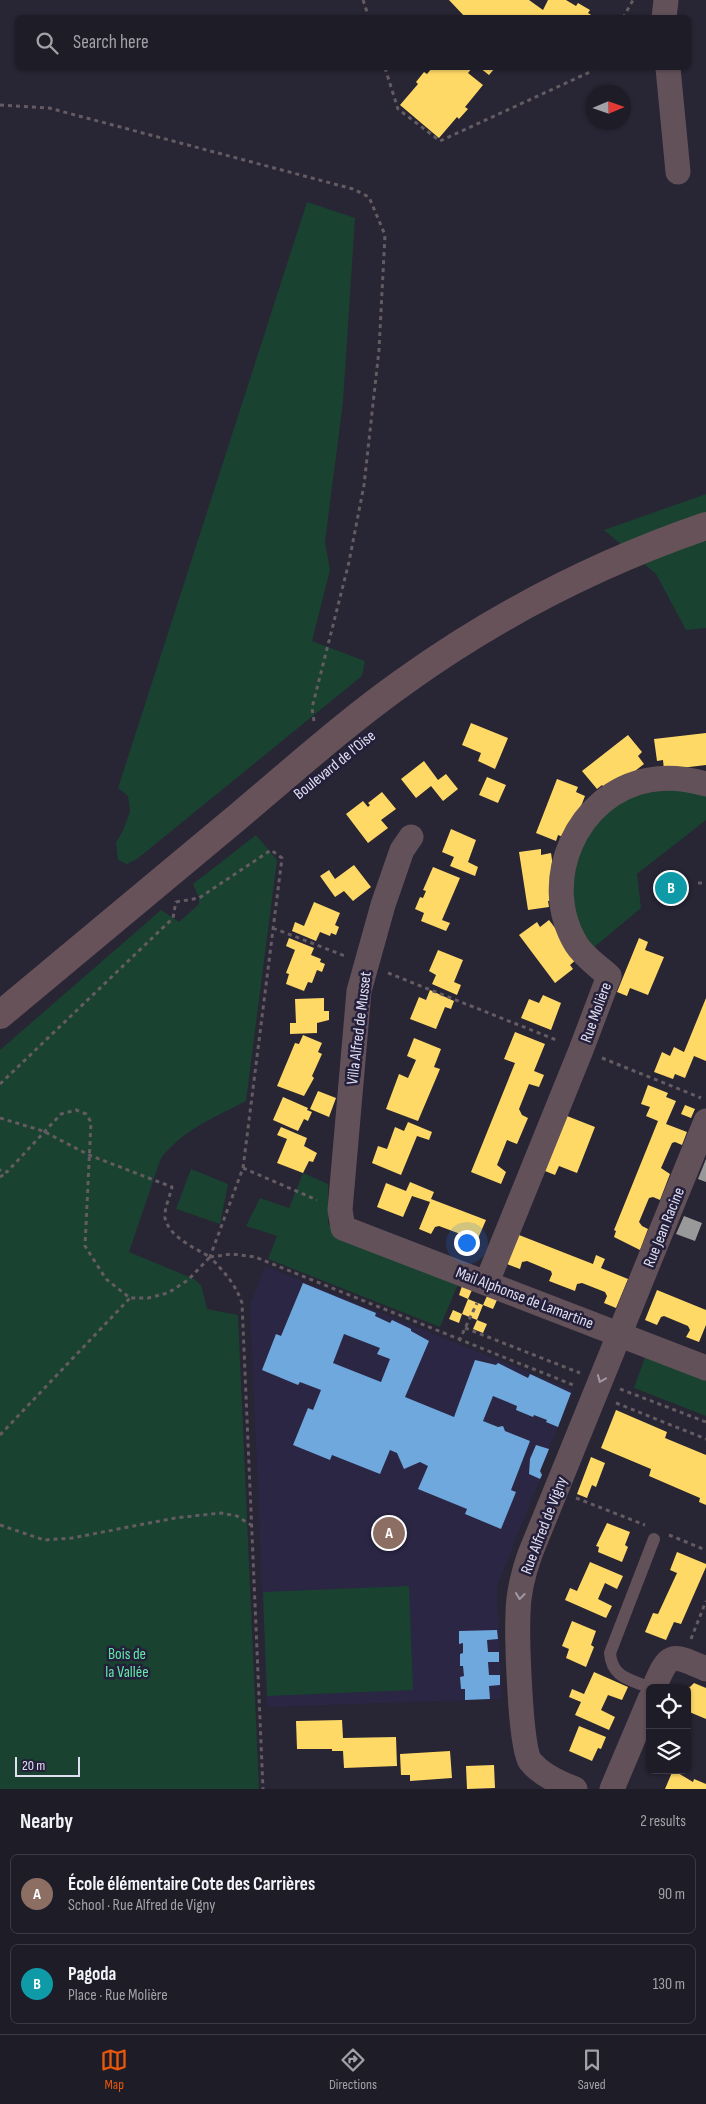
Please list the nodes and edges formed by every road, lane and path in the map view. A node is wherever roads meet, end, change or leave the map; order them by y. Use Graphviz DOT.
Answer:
graph roads {
  1 [pos="363,0"];
  2 [pos="633,0"];
  3 [pos="666,0"];
  4 [pos="368,15"];
  5 [pos="626,15"];
  6 [pos="664,15"];
  7 [pos="386,70"];
  8 [pos="592,70"];
  9 [pos="668,70"];
  10 [pos="0,105"];
  11 [pos="678,172"];
  12 [pos="706,526"];
  13 [pos="318,749"];
  14 [pos="706,784"];
  15 [pos="411,837"];
  16 [pos="698,883"];
  17 [pos="706,883"];
  18 [pos="170,898"];
  19 [pos="176,902"];
  20 [pos="273,928"];
  21 [pos="365,964"];
  22 [pos="0,1015"];
  23 [pos="581,1050"];
  24 [pos="0,1084"];
  25 [pos="706,1100"];
  26 [pos="1,1120"];
  27 [pos="706,1121"];
  28 [pos="43,1132"];
  29 [pos="89,1155"];
  30 [pos="243,1168"];
  31 [pos="0,1170"];
  32 [pos="7,1172"];
  33 [pos="0,1177"];
  34 [pos="321,1202"];
  35 [pos="343,1228"];
  36 [pos="210,1257"];
  37 [pos="488,1282"];
  38 [pos="130,1298"];
  39 [pos="620,1334"];
  40 [pos="459,1341"];
  41 [pos="706,1368"];
  42 [pos="581,1388"];
  43 [pos="611,1401"];
  44 [pos="0,1435"];
  45 [pos="706,1439"];
  46 [pos="571,1496"];
  47 [pos="0,1525"];
  48 [pos="251,1525"];
  49 [pos="649,1527"];
  50 [pos="660,1536"];
  51 [pos="706,1550"];
  52 [pos="706,1601"];
  53 [pos="683,1659"];
  54 [pos="706,1668"];
  55 [pos="656,1684"];
  56 [pos="646,1686"];
  57 [pos="646,1708"];
  58 [pos="537,1781"];
  59 [pos="263,1789"];
  60 [pos="575,1789"];
  61 [pos="612,1789"];
  1 -- 4 [label="path"];
  2 -- 5 [label="path"];
  3 -- 6 [label="street"];
  7 -- 8 [label="path"];
  9 -- 11 [label="street"];
  10 -- 13 [label="path"];
  12 -- 13 [label="main road, Boulevard de l'Oise"];
  13 -- 22 [label="main road, Boulevard de l'Oise"];
  14 -- 23 [label="street, Rue Molière"];
  15 -- 21 [label="street, Villa Alfred de Musset"];
  16 -- 17 [label="path"];
  18 -- 19 [label="path"];
  19 -- 20 [label="path"];
  19 -- 24 [label="path"];
  20 -- 21 [label="path"];
  20 -- 30 [label="path"];
  21 -- 23 [label="path"];
  21 -- 35 [label="street, Villa Alfred de Musset"];
  23 -- 25 [label="path"];
  23 -- 37 [label="street, Rue Molière"];
  26 -- 28 [label="path"];
  27 -- 39 [label="street, Rue Jean Racine"];
  28 -- 29 [label="path"];
  28 -- 29 [label="path"];
  28 -- 32 [label="path"];
  29 -- 36 [label="path"];
  29 -- 38 [label="path"];
  30 -- 34 [label="path"];
  30 -- 36 [label="path"];
  31 -- 32 [label="path"];
  32 -- 33 [label="path"];
  35 -- 37 [label="street, Mail Alphonse de Lamartine"];
  36 -- 38 [label="path"];
  36 -- 40 [label="path"];
  36 -- 48 [label="path"];
  37 -- 39 [label="street, Mail Alphonse de Lamartine"];
  37 -- 40 [label="path"];
  38 -- 44 [label="path"];
  39 -- 41 [label="street, Mail Alphonse de Lamartine"];
  39 -- 58 [label="street, Rue Alfred de Vigny, one-way"];
  40 -- 42 [label="path"];
  43 -- 45 [label="path"];
  46 -- 49 [label="path"];
  47 -- 48 [label="path"];
  48 -- 59 [label="path"];
  50 -- 51 [label="path"];
  50 -- 56 [label="lane"];
  52 -- 53 [label="path"];
  53 -- 54 [label="street"];
  53 -- 55 [label="street"];
  57 -- 61 [label="street"];
  58 -- 60 [label="street, Rue Alfred de Vigny"];
}
